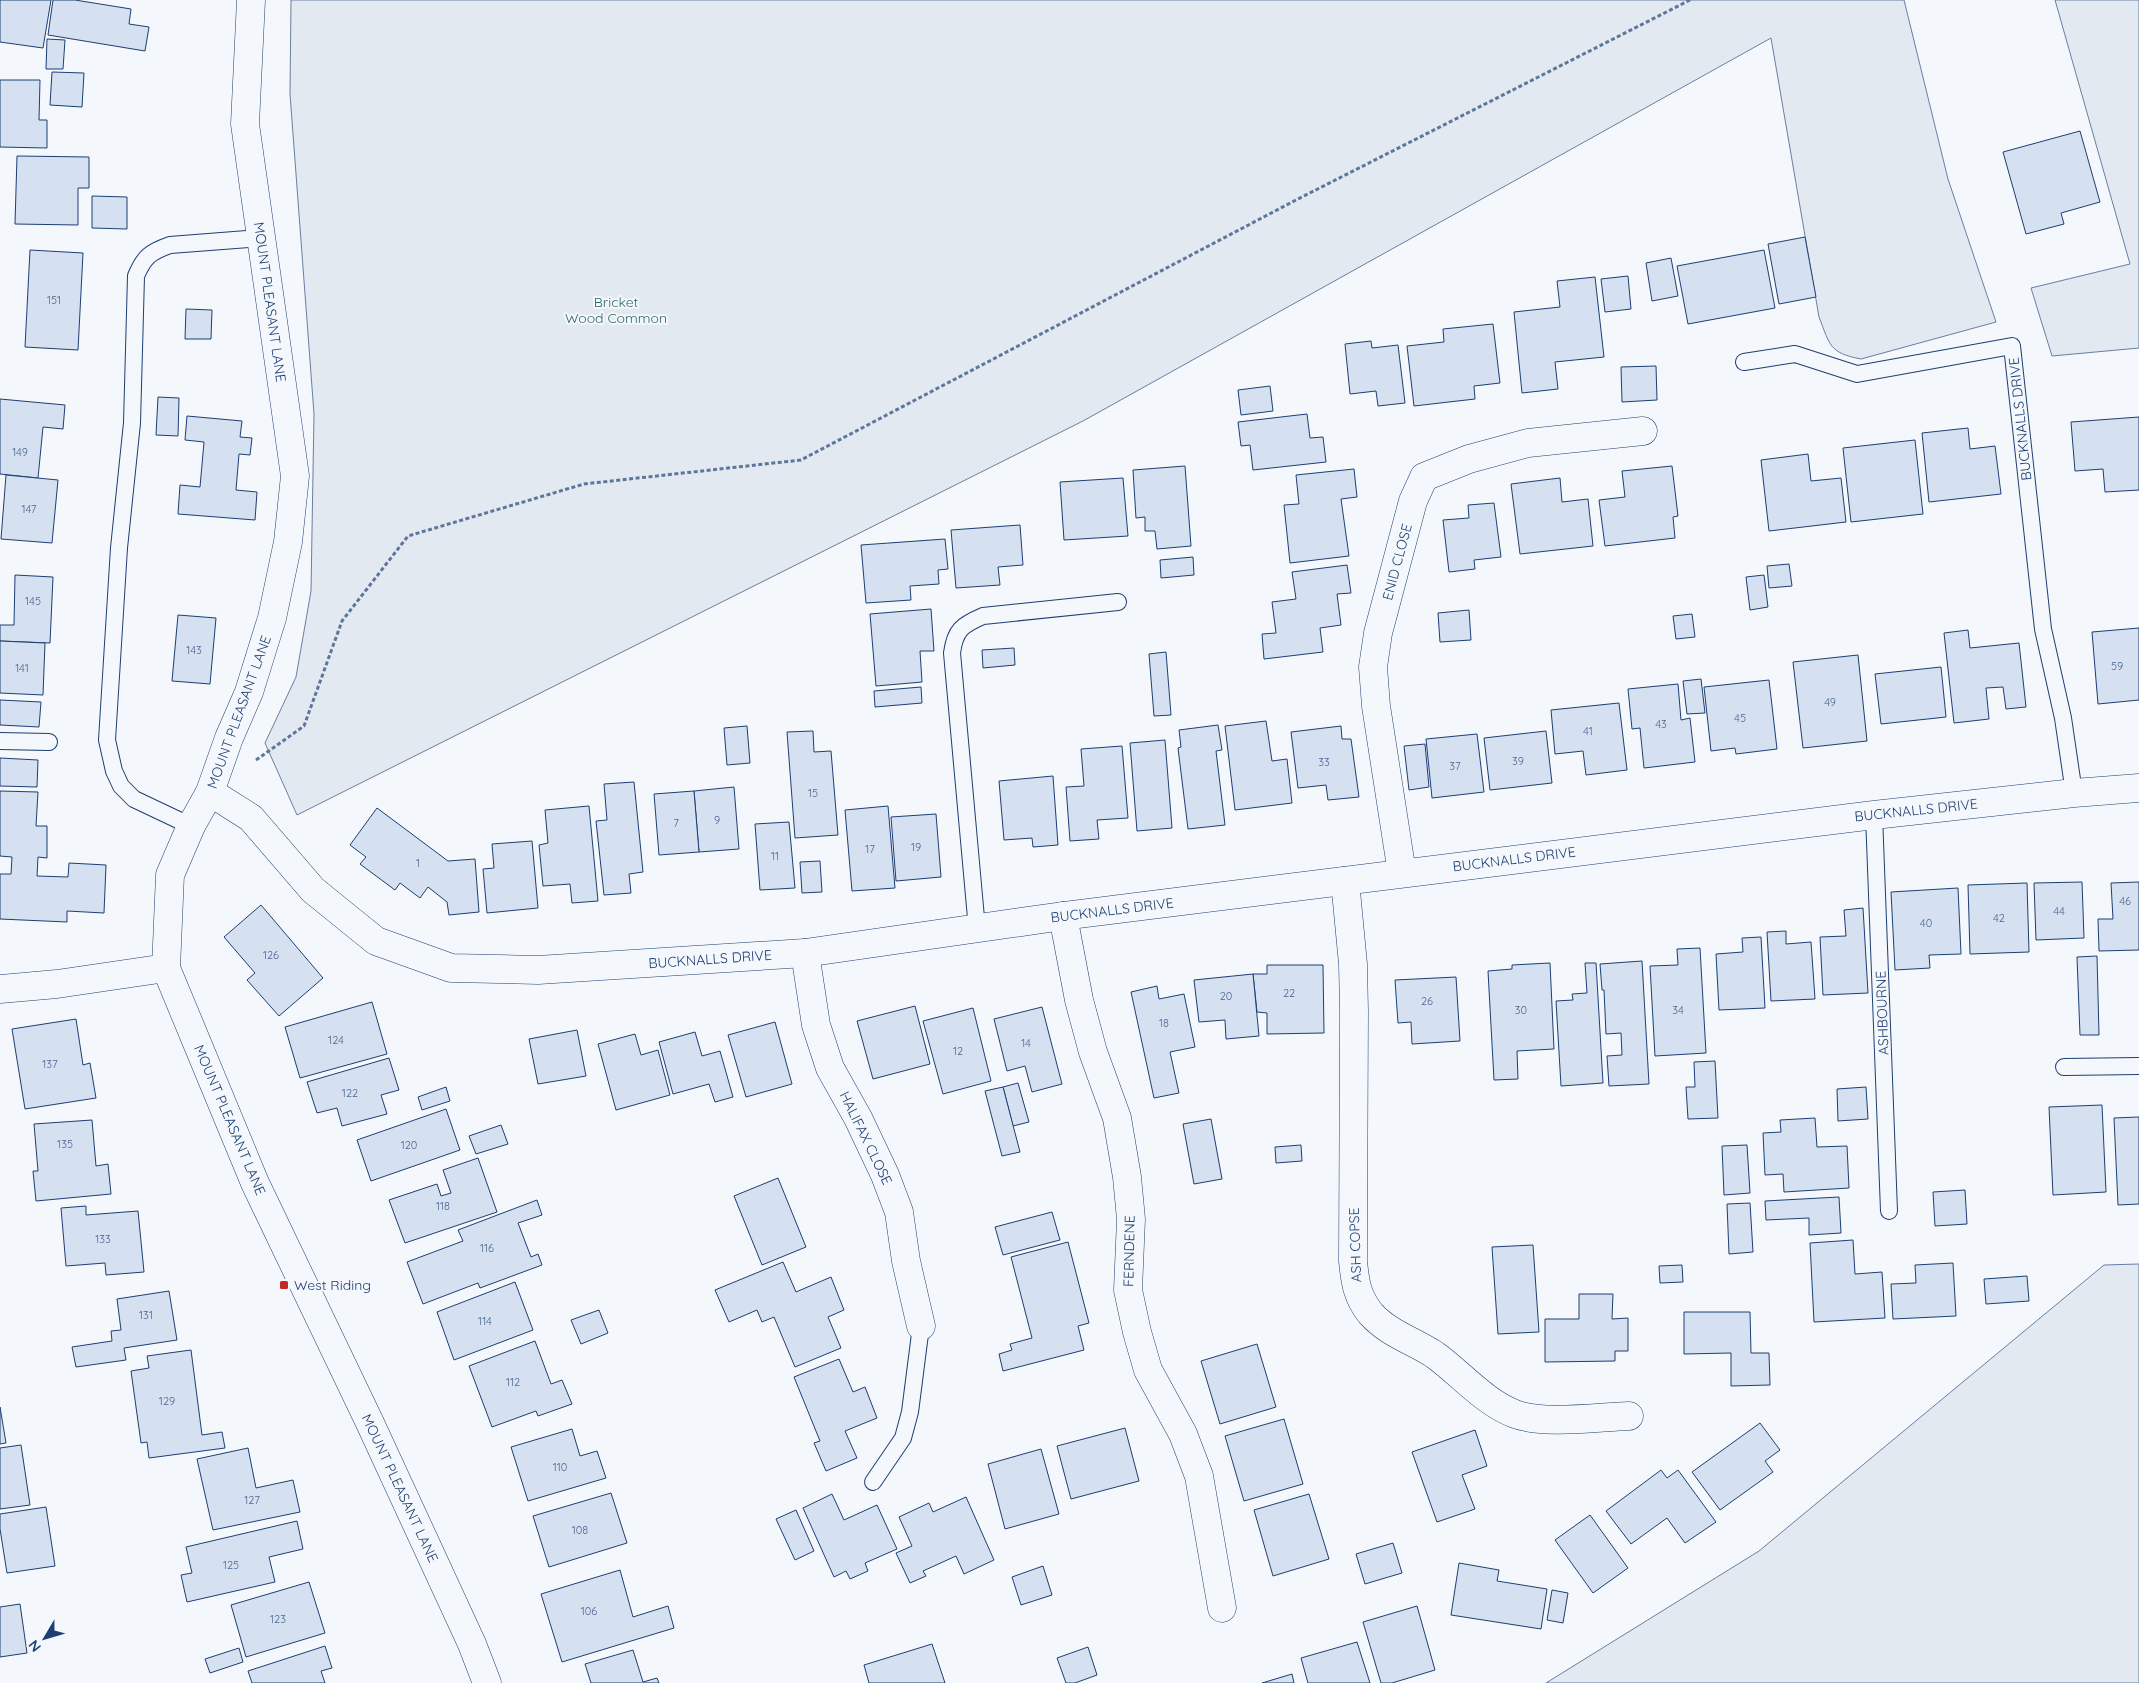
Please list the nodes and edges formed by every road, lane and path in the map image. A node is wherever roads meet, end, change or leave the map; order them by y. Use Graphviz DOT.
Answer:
graph roads {
  1 [pos="252,0"];
  2 [pos="1690,0"];
  3 [pos="262,238"];
  4 [pos="1744,362"];
  5 [pos="1643,430"];
  6 [pos="1118,602"];
  7 [pos="0,741"];
  8 [pos="49,742"];
  9 [pos="2139,788"];
  10 [pos="210,792"];
  11 [pos="2074,793"];
  12 [pos="1874,815"];
  13 [pos="191,826"];
  14 [pos="1402,873"];
  15 [pos="1344,881"];
  16 [pos="1063,916"];
  17 [pos="977,929"];
  18 [pos="805,953"];
  19 [pos="166,968"];
  20 [pos="0,989"];
  21 [pos="2139,1066"];
  22 [pos="2064,1067"];
  23 [pos="1889,1211"];
  24 [pos="921,1326"];
  25 [pos="1629,1416"];
  26 [pos="873,1482"];
  27 [pos="1222,1608"];
  28 [pos="487,1683"];
  1 -- 3 [label="street, MOUNT PLEASANT LANE"];
  2 -- 10 [label="path"];
  3 -- 10 [label="street, MOUNT PLEASANT LANE"];
  3 -- 13 [label="lane"];
  4 -- 11 [label="lane, BUCKNALLS DRIVE"];
  5 -- 14 [label="street, ENID CLOSE"];
  6 -- 17 [label="lane"];
  7 -- 8 [label="lane"];
  9 -- 11 [label="street, BUCKNALLS DRIVE"];
  10 -- 13 [label="street, MOUNT PLEASANT LANE"];
  10 -- 18 [label="street, BUCKNALLS DRIVE"];
  11 -- 12 [label="street, BUCKNALLS DRIVE"];
  12 -- 14 [label="street, BUCKNALLS DRIVE"];
  12 -- 23 [label="lane, ASHBOURNE"];
  13 -- 19 [label="street, MOUNT PLEASANT LANE"];
  14 -- 15 [label="street, BUCKNALLS DRIVE"];
  15 -- 16 [label="street, BUCKNALLS DRIVE"];
  15 -- 25 [label="street, ASH COPSE"];
  16 -- 17 [label="street, BUCKNALLS DRIVE"];
  16 -- 27 [label="street, FERNDENE"];
  17 -- 18 [label="street, BUCKNALLS DRIVE"];
  18 -- 24 [label="street, HALIFAX CLOSE"];
  19 -- 20 [label="street"];
  19 -- 28 [label="street, MOUNT PLEASANT LANE"];
  21 -- 22 [label="lane"];
  24 -- 26 [label="lane"];
}
